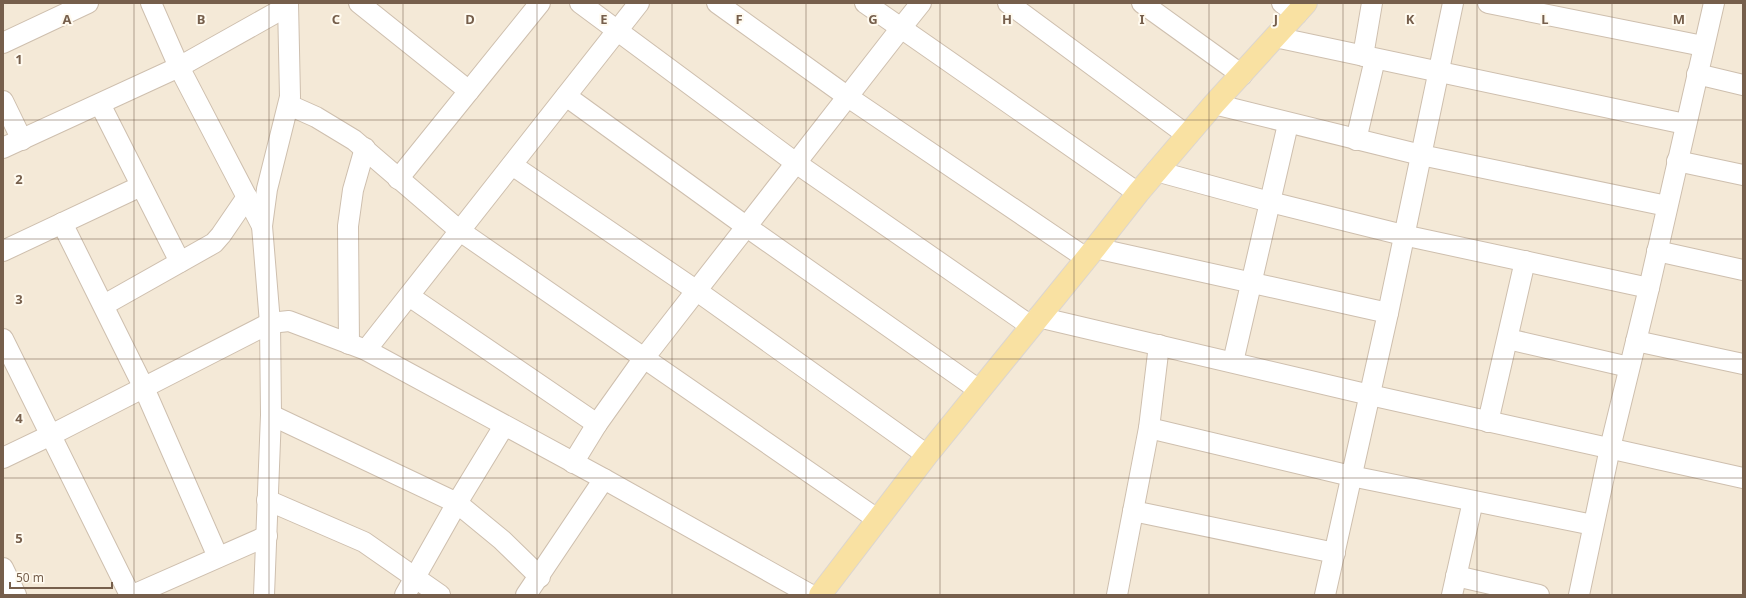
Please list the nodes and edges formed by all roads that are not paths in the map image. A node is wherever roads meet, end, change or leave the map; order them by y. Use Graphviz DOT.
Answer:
graph roads {
  1 [pos="88,3"];
  2 [pos="151,3"];
  3 [pos="288,3"];
  4 [pos="359,3"];
  5 [pos="540,3"];
  6 [pos="580,3"];
  7 [pos="639,3"];
  8 [pos="717,3"];
  9 [pos="865,3"];
  10 [pos="921,3"];
  11 [pos="1008,3"];
  12 [pos="1142,3"];
  13 [pos="1372,3"];
  14 [pos="1453,3"];
  15 [pos="1488,3"];
  16 [pos="1714,3"];
  17 [pos="1295,7"];
  18 [pos="58,9"];
  19 [pos="901,28"];
  20 [pos="617,31"];
  21 [pos="1275,37"];
  22 [pos="3,42"];
  23 [pos="1703,46"];
  24 [pos="1369,57"];
  25 [pos="179,67"];
  26 [pos="1438,72"];
  27 [pos="1697,74"];
  28 [pos="1242,75"];
  29 [pos="1743,85"];
  30 [pos="469,91"];
  31 [pos="566,96"];
  32 [pos="848,97"];
  33 [pos="3,101"];
  34 [pos="100,104"];
  35 [pos="1214,104"];
  36 [pos="289,105"];
  37 [pos="1288,124"];
  38 [pos="1685,124"];
  39 [pos="1188,135"];
  40 [pos="22,140"];
  41 [pos="1356,140"];
  42 [pos="3,148"];
  43 [pos="365,148"];
  44 [pos="1421,155"];
  45 [pos="1678,161"];
  46 [pos="796,163"];
  47 [pos="512,165"];
  48 [pos="1156,171"];
  49 [pos="1743,175"];
  50 [pos="398,179"];
  51 [pos="141,186"];
  52 [pos="1138,193"];
  53 [pos="247,197"];
  54 [pos="1270,202"];
  55 [pos="1667,206"];
  56 [pos="62,223"];
  57 [pos="262,226"];
  58 [pos="747,227"];
  59 [pos="460,231"];
  60 [pos="1404,235"];
  61 [pos="3,251"];
  62 [pos="1657,251"];
  63 [pos="1091,253"];
  64 [pos="1525,261"];
  65 [pos="180,262"];
  66 [pos="1743,270"];
  67 [pos="1252,283"];
  68 [pos="1649,288"];
  69 [pos="697,291"];
  70 [pos="409,296"];
  71 [pos="104,305"];
  72 [pos="1388,313"];
  73 [pos="1034,322"];
  74 [pos="270,323"];
  75 [pos="1508,339"];
  76 [pos="1636,341"];
  77 [pos="1160,345"];
  78 [pos="5,347"];
  79 [pos="357,347"];
  80 [pos="644,358"];
  81 [pos="1233,362"];
  82 [pos="1743,364"];
  83 [pos="1629,367"];
  84 [pos="144,388"];
  85 [pos="979,390"];
  86 [pos="1370,395"];
  87 [pos="271,415"];
  88 [pos="1488,422"];
  89 [pos="598,424"];
  90 [pos="504,426"];
  91 [pos="1149,428"];
  92 [pos="51,435"];
  93 [pos="1610,448"];
  94 [pos="927,455"];
  95 [pos="3,458"];
  96 [pos="573,463"];
  97 [pos="1351,476"];
  98 [pos="1743,478"];
  99 [pos="604,479"];
  100 [pos="267,500"];
  101 [pos="1473,501"];
  102 [pos="457,503"];
  103 [pos="1133,511"];
  104 [pos="877,519"];
  105 [pos="1593,525"];
  106 [pos="267,536"];
  107 [pos="1335,552"];
  108 [pos="218,557"];
  109 [pos="3,568"];
  110 [pos="415,577"];
  111 [pos="540,577"];
  112 [pos="1454,586"];
  113 [pos="1123,594"];
  114 [pos="16,595"];
  115 [pos="131,595"];
  116 [pos="264,595"];
  117 [pos="405,595"];
  118 [pos="440,595"];
  119 [pos="526,595"];
  120 [pos="811,595"];
  121 [pos="820,595"];
  122 [pos="1325,595"];
  123 [pos="1539,595"];
  124 [pos="1579,595"];
  1 -- 18 [label="street"];
  2 -- 25 [label="street"];
  3 -- 25 [label="street"];
  3 -- 36 [label="street"];
  4 -- 30 [label="street"];
  5 -- 30 [label="street"];
  6 -- 20 [label="street"];
  7 -- 20 [label="street"];
  8 -- 32 [label="street"];
  9 -- 19 [label="street"];
  10 -- 19 [label="street"];
  11 -- 39 [label="street"];
  12 -- 28 [label="street"];
  13 -- 24 [label="street"];
  14 -- 26 [label="street"];
  15 -- 23 [label="street"];
  16 -- 23 [label="street"];
  17 -- 21 [label="main road"];
  18 -- 22 [label="street"];
  19 -- 32 [label="street"];
  19 -- 52 [label="street"];
  20 -- 31 [label="street"];
  20 -- 46 [label="street"];
  21 -- 24 [label="street"];
  21 -- 28 [label="main road"];
  23 -- 27 [label="street"];
  24 -- 26 [label="street"];
  24 -- 41 [label="street"];
  25 -- 34 [label="street"];
  25 -- 53 [label="street"];
  26 -- 38 [label="street"];
  26 -- 44 [label="street"];
  27 -- 29 [label="street"];
  27 -- 38 [label="street"];
  28 -- 35 [label="main road"];
  30 -- 50 [label="street"];
  31 -- 47 [label="street"];
  31 -- 58 [label="street"];
  32 -- 46 [label="street"];
  32 -- 63 [label="street"];
  33 -- 40 [label="street"];
  34 -- 40 [label="street"];
  34 -- 51 [label="street"];
  35 -- 37 [label="street"];
  35 -- 39 [label="main road"];
  36 -- 43 [label="street"];
  36 -- 57 [label="street"];
  37 -- 41 [label="street"];
  37 -- 54 [label="street"];
  38 -- 45 [label="street"];
  39 -- 48 [label="main road"];
  40 -- 42 [label="street"];
  41 -- 44 [label="street"];
  43 -- 50 [label="street"];
  43 -- 79 [label="street"];
  44 -- 55 [label="street"];
  44 -- 60 [label="street"];
  45 -- 49 [label="street"];
  45 -- 55 [label="street"];
  46 -- 58 [label="street"];
  46 -- 73 [label="street"];
  47 -- 59 [label="street"];
  47 -- 69 [label="street"];
  48 -- 52 [label="main road"];
  48 -- 54 [label="street"];
  50 -- 59 [label="street"];
  51 -- 56 [label="street"];
  51 -- 65 [label="street"];
  52 -- 63 [label="main road"];
  53 -- 57 [label="street"];
  53 -- 65 [label="street"];
  54 -- 60 [label="street"];
  54 -- 67 [label="street"];
  55 -- 62 [label="street"];
  56 -- 61 [label="street"];
  56 -- 71 [label="street"];
  57 -- 74 [label="street"];
  58 -- 69 [label="street"];
  58 -- 85 [label="street"];
  59 -- 70 [label="street"];
  59 -- 80 [label="street"];
  60 -- 64 [label="street"];
  60 -- 72 [label="street"];
  62 -- 66 [label="street"];
  62 -- 68 [label="street"];
  63 -- 67 [label="street"];
  63 -- 73 [label="main road"];
  64 -- 68 [label="street"];
  64 -- 75 [label="street"];
  65 -- 71 [label="street"];
  67 -- 72 [label="street"];
  67 -- 81 [label="street"];
  68 -- 76 [label="street"];
  69 -- 80 [label="street"];
  69 -- 94 [label="street"];
  70 -- 79 [label="street"];
  70 -- 89 [label="street"];
  71 -- 84 [label="street"];
  72 -- 86 [label="street"];
  73 -- 77 [label="street"];
  73 -- 85 [label="main road"];
  74 -- 79 [label="street"];
  74 -- 84 [label="street"];
  74 -- 87 [label="street"];
  75 -- 83 [label="street"];
  75 -- 88 [label="street"];
  76 -- 82 [label="street"];
  76 -- 83 [label="street"];
  77 -- 81 [label="street"];
  77 -- 91 [label="street"];
  78 -- 92 [label="street"];
  79 -- 90 [label="street"];
  80 -- 89 [label="street"];
  80 -- 104 [label="street"];
  81 -- 86 [label="street"];
  83 -- 93 [label="street"];
  84 -- 92 [label="street"];
  84 -- 108 [label="street"];
  85 -- 94 [label="main road"];
  86 -- 88 [label="street"];
  86 -- 97 [label="street"];
  87 -- 100 [label="street"];
  87 -- 102 [label="street"];
  88 -- 93 [label="street"];
  89 -- 96 [label="street"];
  90 -- 96 [label="street"];
  90 -- 102 [label="street"];
  91 -- 97 [label="street"];
  91 -- 103 [label="street"];
  92 -- 95 [label="street"];
  92 -- 115 [label="street"];
  93 -- 98 [label="street"];
  93 -- 105 [label="street"];
  94 -- 104 [label="main road"];
  96 -- 99 [label="street"];
  97 -- 101 [label="street"];
  97 -- 107 [label="street"];
  99 -- 111 [label="street"];
  99 -- 120 [label="street"];
  100 -- 106 [label="street"];
  100 -- 110 [label="street"];
  101 -- 105 [label="street"];
  101 -- 112 [label="street"];
  102 -- 110 [label="street"];
  102 -- 111 [label="street"];
  103 -- 107 [label="street"];
  103 -- 113 [label="street"];
  104 -- 121 [label="main road"];
  105 -- 124 [label="street"];
  106 -- 108 [label="street"];
  106 -- 116 [label="street"];
  107 -- 122 [label="street"];
  108 -- 115 [label="street"];
  109 -- 114 [label="street"];
  110 -- 117 [label="street"];
  110 -- 118 [label="street"];
  111 -- 119 [label="street"];
  112 -- 123 [label="street"];
}
